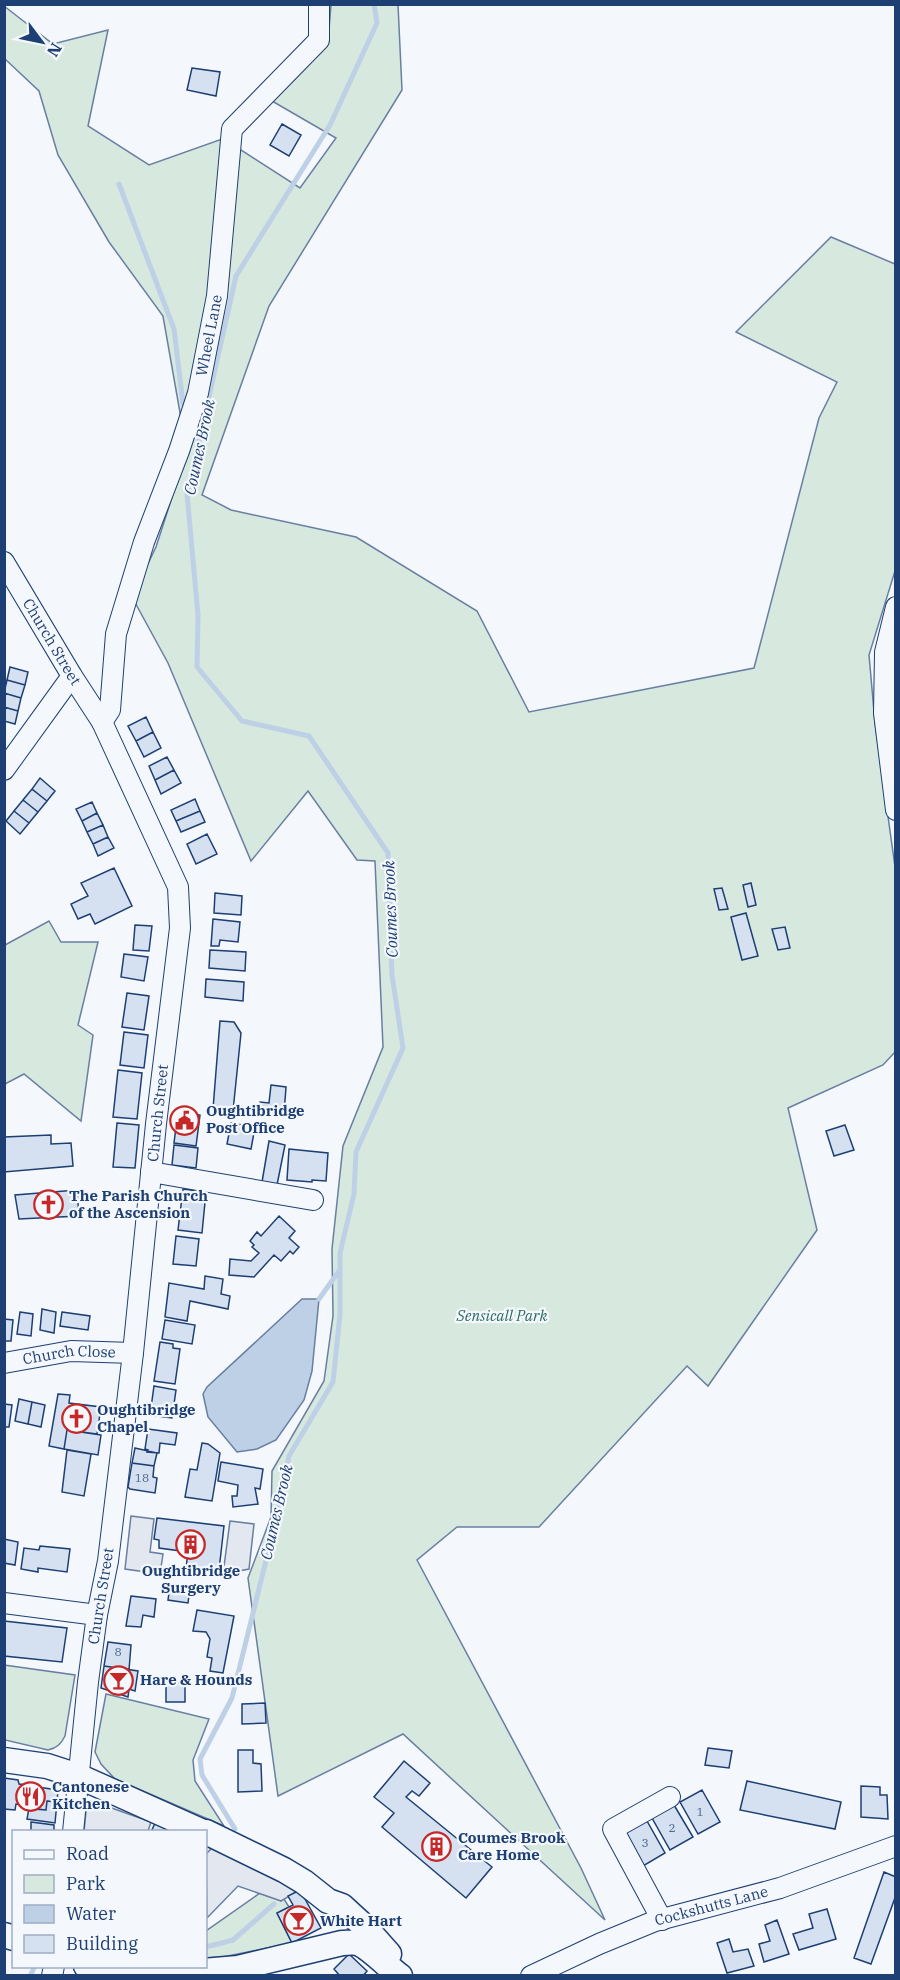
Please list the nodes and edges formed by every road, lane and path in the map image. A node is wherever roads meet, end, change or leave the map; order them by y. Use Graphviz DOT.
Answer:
graph roads {
  1 [pos="319,4"];
  2 [pos="4,562"];
  3 [pos="896,607"];
  4 [pos="72,676"];
  5 [pos="102,722"];
  6 [pos="4,770"];
  7 [pos="896,810"];
  8 [pos="151,1172"];
  9 [pos="313,1200"];
  10 [pos="133,1353"];
  11 [pos="4,1363"];
  12 [pos="4,1603"];
  13 [pos="97,1615"];
  14 [pos="4,1760"];
  15 [pos="78,1776"];
  16 [pos="670,1797"];
  17 [pos="73,1830"];
  18 [pos="200,1830"];
  19 [pos="207,1833"];
  20 [pos="896,1846"];
  21 [pos="328,1901"];
  22 [pos="662,1920"];
  23 [pos="342,1943"];
  24 [pos="96,1968"];
  25 [pos="400,1976"];
  26 [pos="531,1976"];
  1 -- 5 [label="street, Wheel Lane"];
  2 -- 4 [label="street, Church Street"];
  3 -- 7 [label="street"];
  4 -- 5 [label="street, Church Street"];
  4 -- 6 [label="street"];
  5 -- 8 [label="street, Church Street"];
  8 -- 9 [label="street"];
  8 -- 10 [label="street, Church Street"];
  10 -- 11 [label="street, Church Close"];
  10 -- 13 [label="street, Church Street"];
  12 -- 13 [label="street"];
  13 -- 15 [label="street, Church Street"];
  14 -- 15 [label="main road"];
  15 -- 17 [label="street, Church Street"];
  15 -- 18 [label="main road"];
  16 -- 22 [label="street"];
  19 -- 21 [label="main road"];
  20 -- 22 [label="street, Cockshutts Lane"];
  21 -- 23 [label="main road"];
  21 -- 25 [label="main road"];
  22 -- 26 [label="street, Cockshutts Lane"];
  23 -- 24 [label="main road"];
  23 -- 25 [label="main road"];
}
